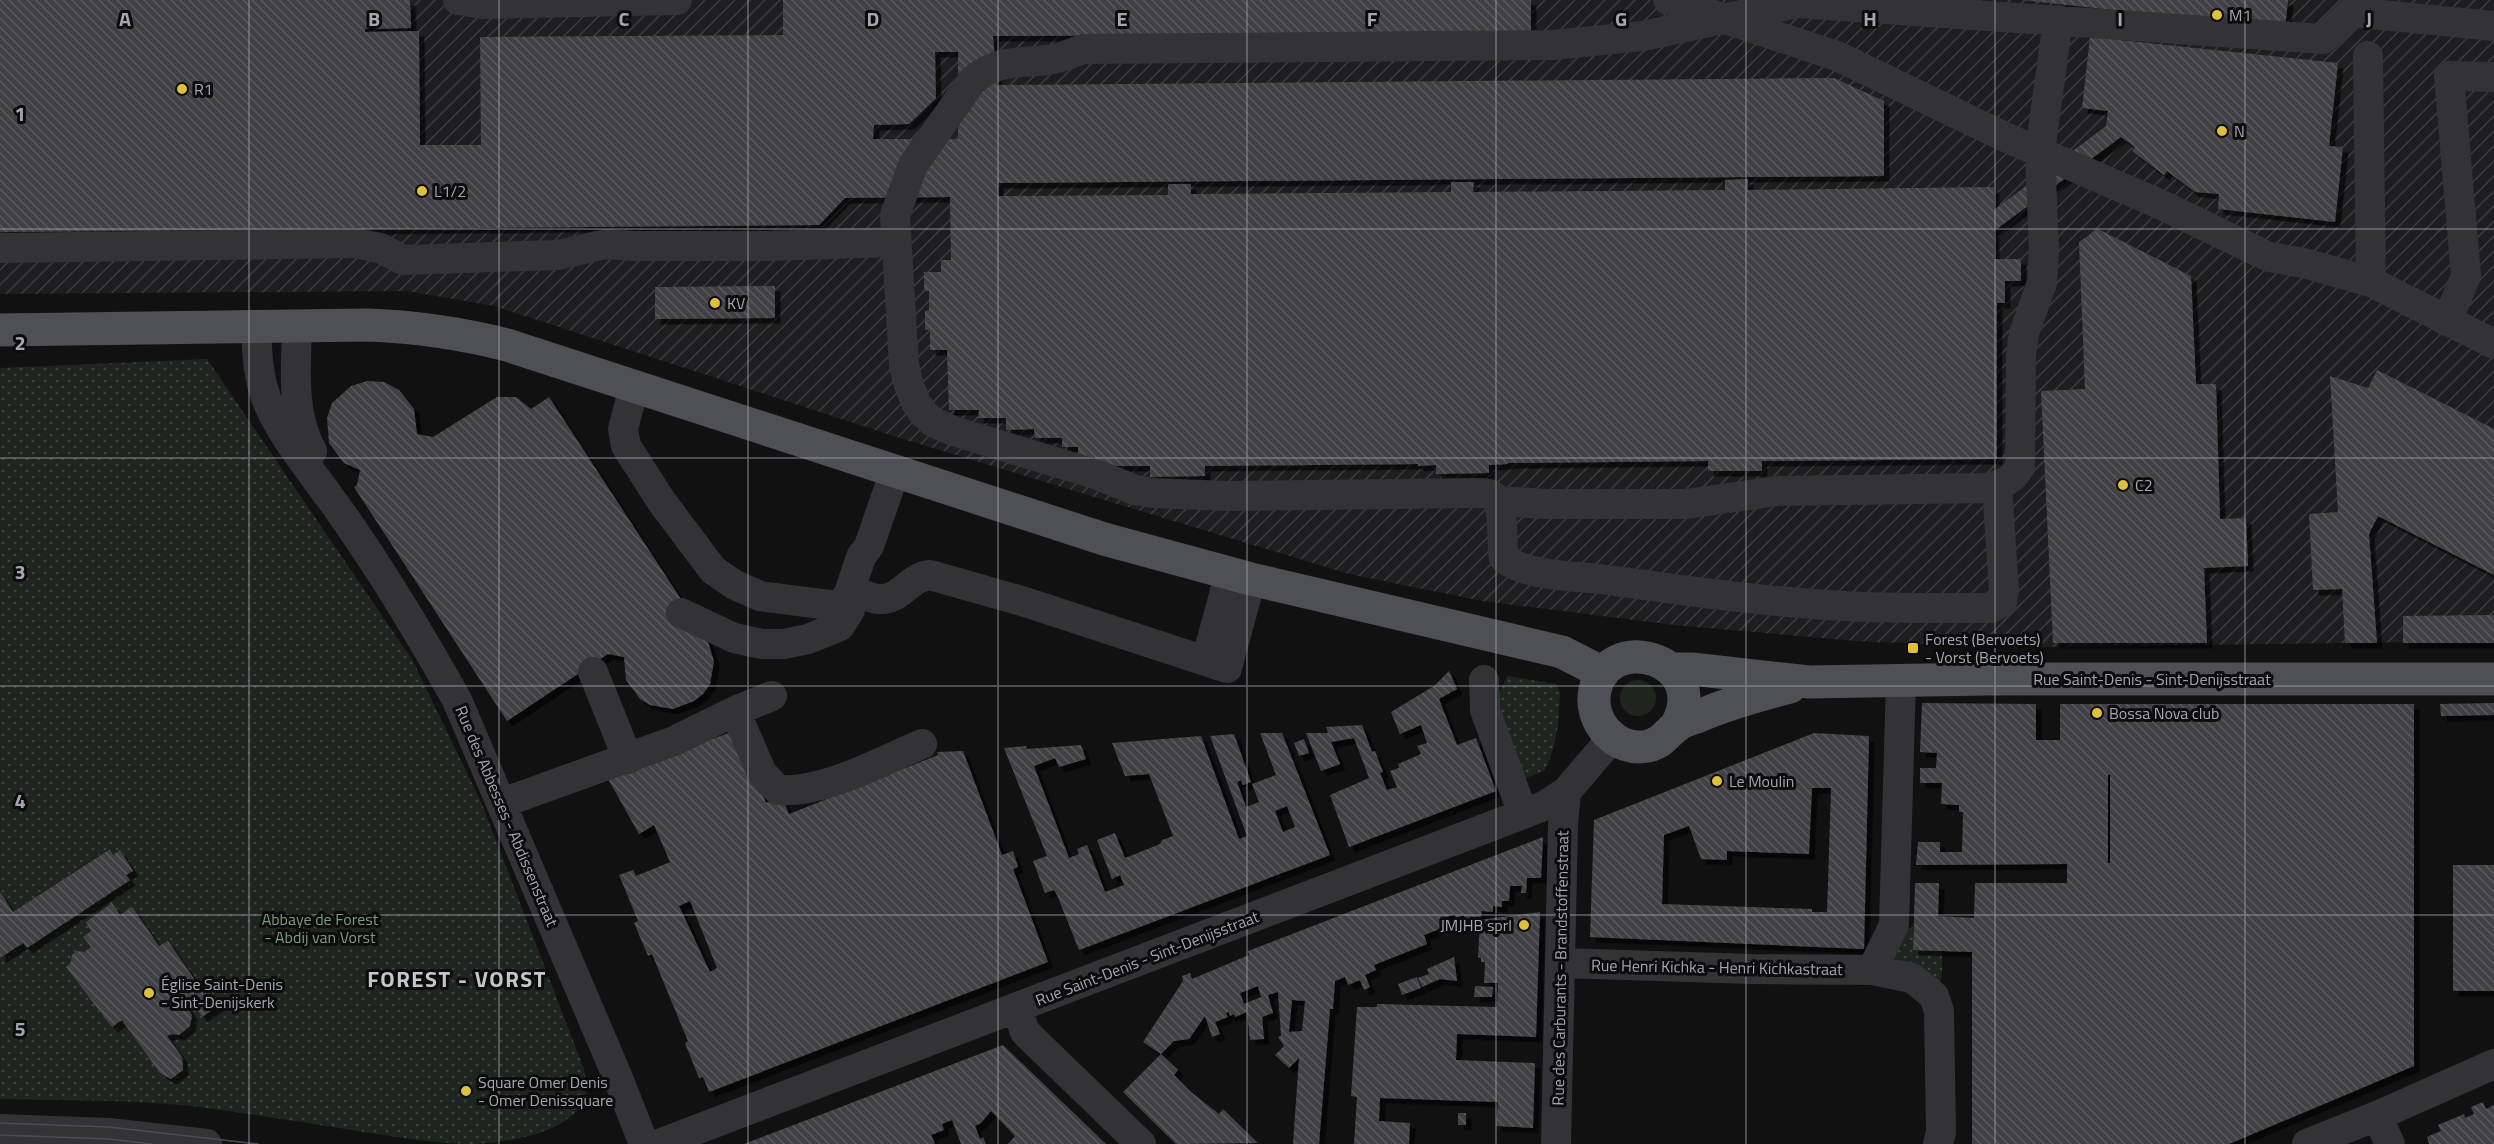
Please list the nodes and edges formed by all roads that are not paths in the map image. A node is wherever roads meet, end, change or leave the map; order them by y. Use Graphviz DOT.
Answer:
graph roads {
  1 [pos="458,0"];
  2 [pos="677,0"];
  3 [pos="1668,0"];
  4 [pos="1727,18"];
  5 [pos="2058,20"];
  6 [pos="2494,26"];
  7 [pos="2368,56"];
  8 [pos="2494,77"];
  9 [pos="2040,152"];
  10 [pos="895,242"];
  11 [pos="0,248"];
  12 [pos="2371,282"];
  13 [pos="2447,321"];
  14 [pos="256,327"];
  15 [pos="297,327"];
  16 [pos="0,330"];
  17 [pos="2494,344"];
  18 [pos="634,387"];
  19 [pos="889,469"];
  20 [pos="1997,486"];
  21 [pos="1498,501"];
  22 [pos="336,506"];
  23 [pos="1241,576"];
  24 [pos="849,593"];
  25 [pos="681,613"];
  26 [pos="1671,669"];
  27 [pos="593,672"];
  28 [pos="1603,673"];
  29 [pos="2494,679"];
  30 [pos="1484,680"];
  31 [pos="1901,680"];
  32 [pos="1809,682"];
  33 [pos="772,696"];
  34 [pos="735,711"];
  35 [pos="1677,725"];
  36 [pos="1612,738"];
  37 [pos="922,744"];
  38 [pos="628,759"];
  39 [pos="1566,792"];
  40 [pos="502,803"];
  41 [pos="1523,814"];
  42 [pos="1562,963"];
  43 [pos="1872,970"];
  44 [pos="1017,1008"];
  45 [pos="2494,1064"];
  46 [pos="2377,1116"];
  47 [pos="0,1129"];
  48 [pos="207,1144"];
  49 [pos="644,1144"];
  50 [pos="659,1144"];
  51 [pos="1141,1144"];
  52 [pos="1556,1144"];
  53 [pos="1938,1144"];
  54 [pos="2307,1144"];
  55 [pos="2390,1144"];
  1 -- 2 [label="street"];
  3 -- 4 [label="street"];
  4 -- 5 [label="street"];
  4 -- 9 [label="street"];
  4 -- 10 [label="street"];
  5 -- 6 [label="street"];
  5 -- 9 [label="street"];
  7 -- 12 [label="street"];
  8 -- 13 [label="street"];
  9 -- 12 [label="street"];
  9 -- 20 [label="street"];
  10 -- 11 [label="street"];
  10 -- 21 [label="street"];
  12 -- 13 [label="street"];
  13 -- 17 [label="street"];
  14 -- 15 [label="main road"];
  14 -- 16 [label="main road"];
  14 -- 22 [label="street, Rue des Abbesses - Abdissenstraat"];
  15 -- 18 [label="main road"];
  15 -- 22 [label="street, Rue des Abbesses - Abdissenstraat"];
  18 -- 19 [label="main road"];
  18 -- 24 [label="street"];
  19 -- 23 [label="main road"];
  19 -- 24 [label="street"];
  20 -- 21 [label="street"];
  20 -- 21 [label="street"];
  22 -- 40 [label="street, Rue des Abbesses - Abdissenstraat"];
  23 -- 24 [label="street"];
  23 -- 28 [label="main road"];
  24 -- 25 [label="street"];
  26 -- 28 [label="main road, Rue Saint-Denis - Sint-Denijsstraat"];
  26 -- 32 [label="main road, Rue Saint-Denis - Sint-Denijsstraat"];
  26 -- 35 [label="main road"];
  27 -- 38 [label="street"];
  28 -- 36 [label="main road"];
  29 -- 31 [label="main road, Rue Saint-Denis - Sint-Denijsstraat"];
  30 -- 41 [label="street"];
  31 -- 32 [label="main road, Rue Saint-Denis - Sint-Denijsstraat"];
  31 -- 43 [label="street"];
  32 -- 35 [label="main road, Rue Saint-Denis - Sint-Denijsstraat"];
  33 -- 34 [label="street"];
  34 -- 37 [label="street"];
  34 -- 38 [label="street"];
  35 -- 36 [label="main road, Rue Saint-Denis - Sint-Denijsstraat"];
  36 -- 39 [label="street, Rue Saint-Denis - Sint-Denijsstraat"];
  38 -- 40 [label="street"];
  39 -- 41 [label="street, Rue Saint-Denis - Sint-Denijsstraat"];
  39 -- 42 [label="street, Rue des Carburants - Brandstoffenstraat"];
  40 -- 49 [label="street, Rue des Abbesses - Abdissenstraat"];
  41 -- 44 [label="street, Rue Saint-Denis - Sint-Denijsstraat"];
  42 -- 43 [label="street, Rue Henri Kichka - Henri Kichkastraat"];
  42 -- 52 [label="street, Rue des Carburants - Brandstoffenstraat"];
  43 -- 53 [label="street, Rue Henri Kichka - Henri Kichkastraat"];
  44 -- 50 [label="street, Rue Saint-Denis - Sint-Denijsstraat"];
  44 -- 51 [label="street"];
  45 -- 46 [label="street"];
  46 -- 54 [label="street"];
  46 -- 55 [label="street"];
  47 -- 48 [label="street"];
}
